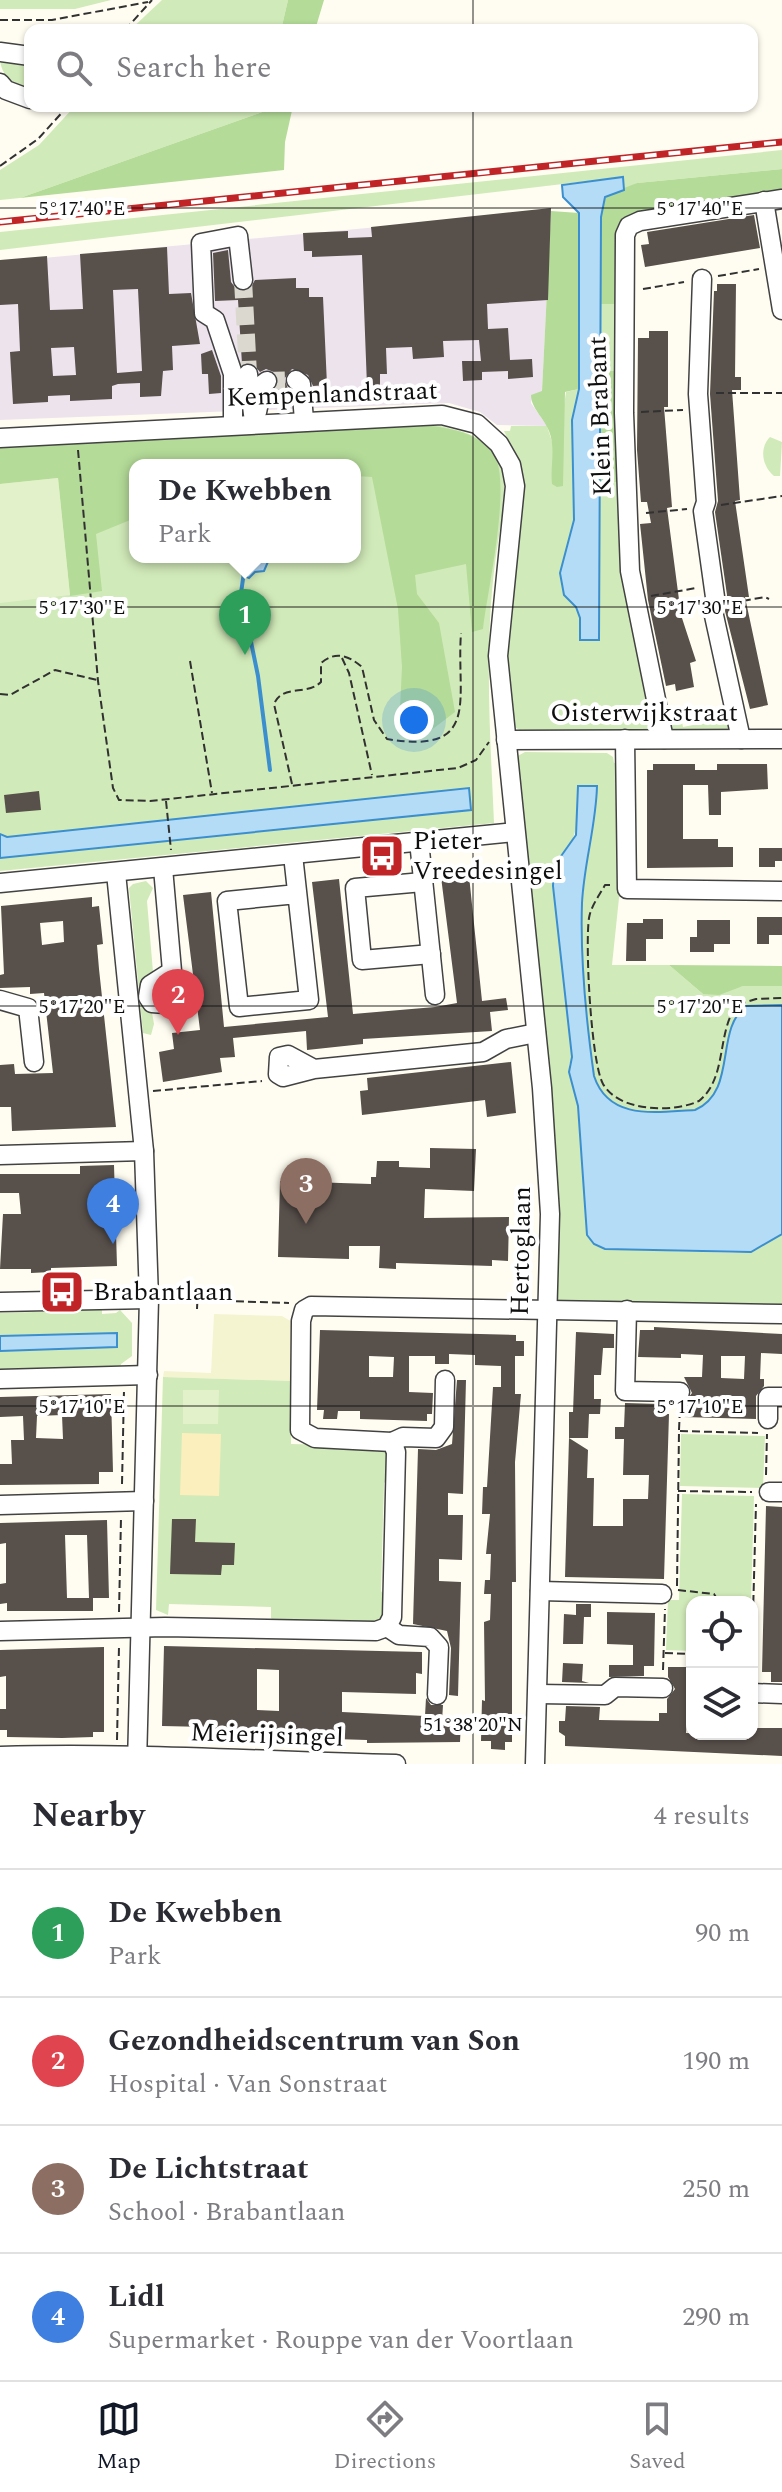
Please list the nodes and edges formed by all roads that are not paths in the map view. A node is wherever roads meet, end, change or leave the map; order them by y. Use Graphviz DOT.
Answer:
graph roads {
  1 [pos="0,52"];
  2 [pos="24,55"];
  3 [pos="0,83"];
  4 [pos="24,97"];
  5 [pos="773,200"];
  6 [pos="702,279"];
  7 [pos="243,280"];
  8 [pos="781,291"];
  9 [pos="782,310"];
  10 [pos="248,374"];
  11 [pos="296,380"];
  12 [pos="267,381"];
  13 [pos="304,420"];
  14 [pos="254,422"];
  15 [pos="233,423"];
  16 [pos="0,438"];
  17 [pos="625,739"];
  18 [pos="664,739"];
  19 [pos="741,739"];
  20 [pos="782,739"];
  21 [pos="506,740"];
  22 [pos="515,832"];
  23 [pos="419,841"];
  24 [pos="293,855"];
  25 [pos="167,860"];
  26 [pos="116,873"];
  27 [pos="423,882"];
  28 [pos="0,883"];
  29 [pos="782,891"];
  30 [pos="297,894"];
  31 [pos="431,954"];
  32 [pos="172,971"];
  33 [pos="435,995"];
  34 [pos="0,1000"];
  35 [pos="536,1033"];
  36 [pos="34,1062"];
  37 [pos="283,1077"];
  38 [pos="144,1151"];
  39 [pos="0,1155"];
  40 [pos="149,1299"];
  41 [pos="0,1302"];
  42 [pos="547,1308"];
  43 [pos="627,1310"];
  44 [pos="782,1314"];
  45 [pos="148,1375"];
  46 [pos="0,1379"];
  47 [pos="445,1380"];
  48 [pos="680,1392"];
  49 [pos="782,1397"];
  50 [pos="768,1419"];
  51 [pos="392,1442"];
  52 [pos="144,1501"];
  53 [pos="0,1505"];
  54 [pos="540,1591"];
  55 [pos="670,1597"];
  56 [pos="141,1627"];
  57 [pos="387,1627"];
  58 [pos="0,1631"];
  59 [pos="663,1688"];
  60 [pos="758,1693"];
  61 [pos="538,1694"];
  62 [pos="782,1694"];
  63 [pos="437,1695"];
  64 [pos="0,1756"];
  65 [pos="138,1760"];
  66 [pos="396,1764"];
  67 [pos="535,1764"];
  1 -- 2 [label="street"];
  3 -- 4 [label="street"];
  5 -- 8 [label="street, Klein Brabant"];
  5 -- 18 [label="street, Klein Brabant"];
  6 -- 19 [label="street"];
  7 -- 15 [label="street"];
  8 -- 9 [label="street, Klein Brabant"];
  10 -- 14 [label="street"];
  11 -- 13 [label="street"];
  12 -- 14 [label="street"];
  13 -- 14 [label="street, Kempenlandstraat"];
  13 -- 21 [label="street, Kempenlandstraat"];
  14 -- 15 [label="street, Kempenlandstraat"];
  15 -- 16 [label="street, Kempenlandstraat"];
  17 -- 18 [label="street, Oisterwijkstraat"];
  17 -- 21 [label="street, Oisterwijkstraat"];
  17 -- 29 [label="street"];
  18 -- 19 [label="street, Oisterwijkstraat"];
  19 -- 20 [label="street, Oisterwijkstraat"];
  21 -- 22 [label="street, Hertoglaan"];
  22 -- 23 [label="street"];
  22 -- 35 [label="street, Hertoglaan"];
  23 -- 24 [label="street"];
  23 -- 27 [label="street"];
  24 -- 25 [label="street"];
  24 -- 30 [label="street"];
  25 -- 26 [label="street"];
  25 -- 32 [label="street"];
  26 -- 28 [label="street"];
  26 -- 38 [label="street"];
  27 -- 31 [label="street"];
  27 -- 31 [label="street"];
  30 -- 30 [label="street"];
  31 -- 33 [label="street"];
  34 -- 36 [label="street"];
  35 -- 37 [label="street"];
  35 -- 42 [label="street, Hertoglaan"];
  38 -- 39 [label="street"];
  38 -- 40 [label="street"];
  40 -- 41 [label="street"];
  40 -- 45 [label="street"];
  42 -- 43 [label="street"];
  42 -- 51 [label="street"];
  42 -- 54 [label="street, Hertoglaan"];
  43 -- 44 [label="street"];
  43 -- 48 [label="street"];
  45 -- 46 [label="street"];
  45 -- 52 [label="street"];
  47 -- 51 [label="street"];
  49 -- 50 [label="street"];
  51 -- 57 [label="street"];
  52 -- 53 [label="street"];
  52 -- 56 [label="street"];
  54 -- 55 [label="street"];
  54 -- 61 [label="street, Hertoglaan"];
  56 -- 57 [label="street"];
  56 -- 58 [label="street"];
  56 -- 65 [label="street"];
  57 -- 63 [label="street"];
  59 -- 61 [label="street"];
  60 -- 62 [label="street"];
  61 -- 67 [label="street, Hertoglaan"];
  64 -- 65 [label="street, Meierijsingel"];
  65 -- 66 [label="street, Meierijsingel"];
}
